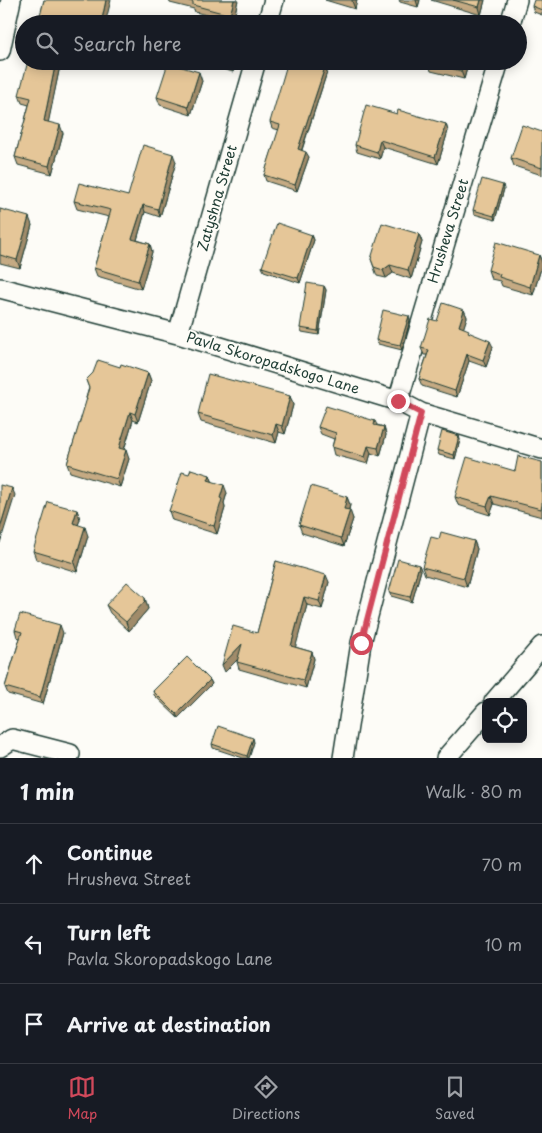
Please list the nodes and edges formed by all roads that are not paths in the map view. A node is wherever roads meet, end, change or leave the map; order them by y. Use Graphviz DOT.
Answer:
graph roads {
  1 [pos="11,0"];
  2 [pos="274,0"];
  3 [pos="517,0"];
  4 [pos="270,15"];
  5 [pos="513,15"];
  6 [pos="0,51"];
  7 [pos="253,70"];
  8 [pos="496,70"];
  9 [pos="0,288"];
  10 [pos="178,334"];
  11 [pos="398,401"];
  12 [pos="421,413"];
  13 [pos="542,449"];
  14 [pos="542,646"];
  15 [pos="497,698"];
  16 [pos="482,717"];
  17 [pos="0,747"];
  18 [pos="70,754"];
  19 [pos="343,758"];
  20 [pos="446,758"];
  1 -- 6 [label="street"];
  2 -- 4 [label="street"];
  3 -- 5 [label="street"];
  7 -- 10 [label="street, Zatyshna Street"];
  8 -- 11 [label="street, Hrusheva Street"];
  9 -- 10 [label="street, Pavla Skoropadskogo Lane"];
  10 -- 11 [label="street, Pavla Skoropadskogo Lane"];
  11 -- 12 [label="street, Pavla Skoropadskogo Lane"];
  12 -- 13 [label="street, Pavla Skoropadskogo Lane"];
  12 -- 19 [label="street"];
  14 -- 15 [label="street"];
  16 -- 20 [label="street"];
  17 -- 18 [label="street"];
}
